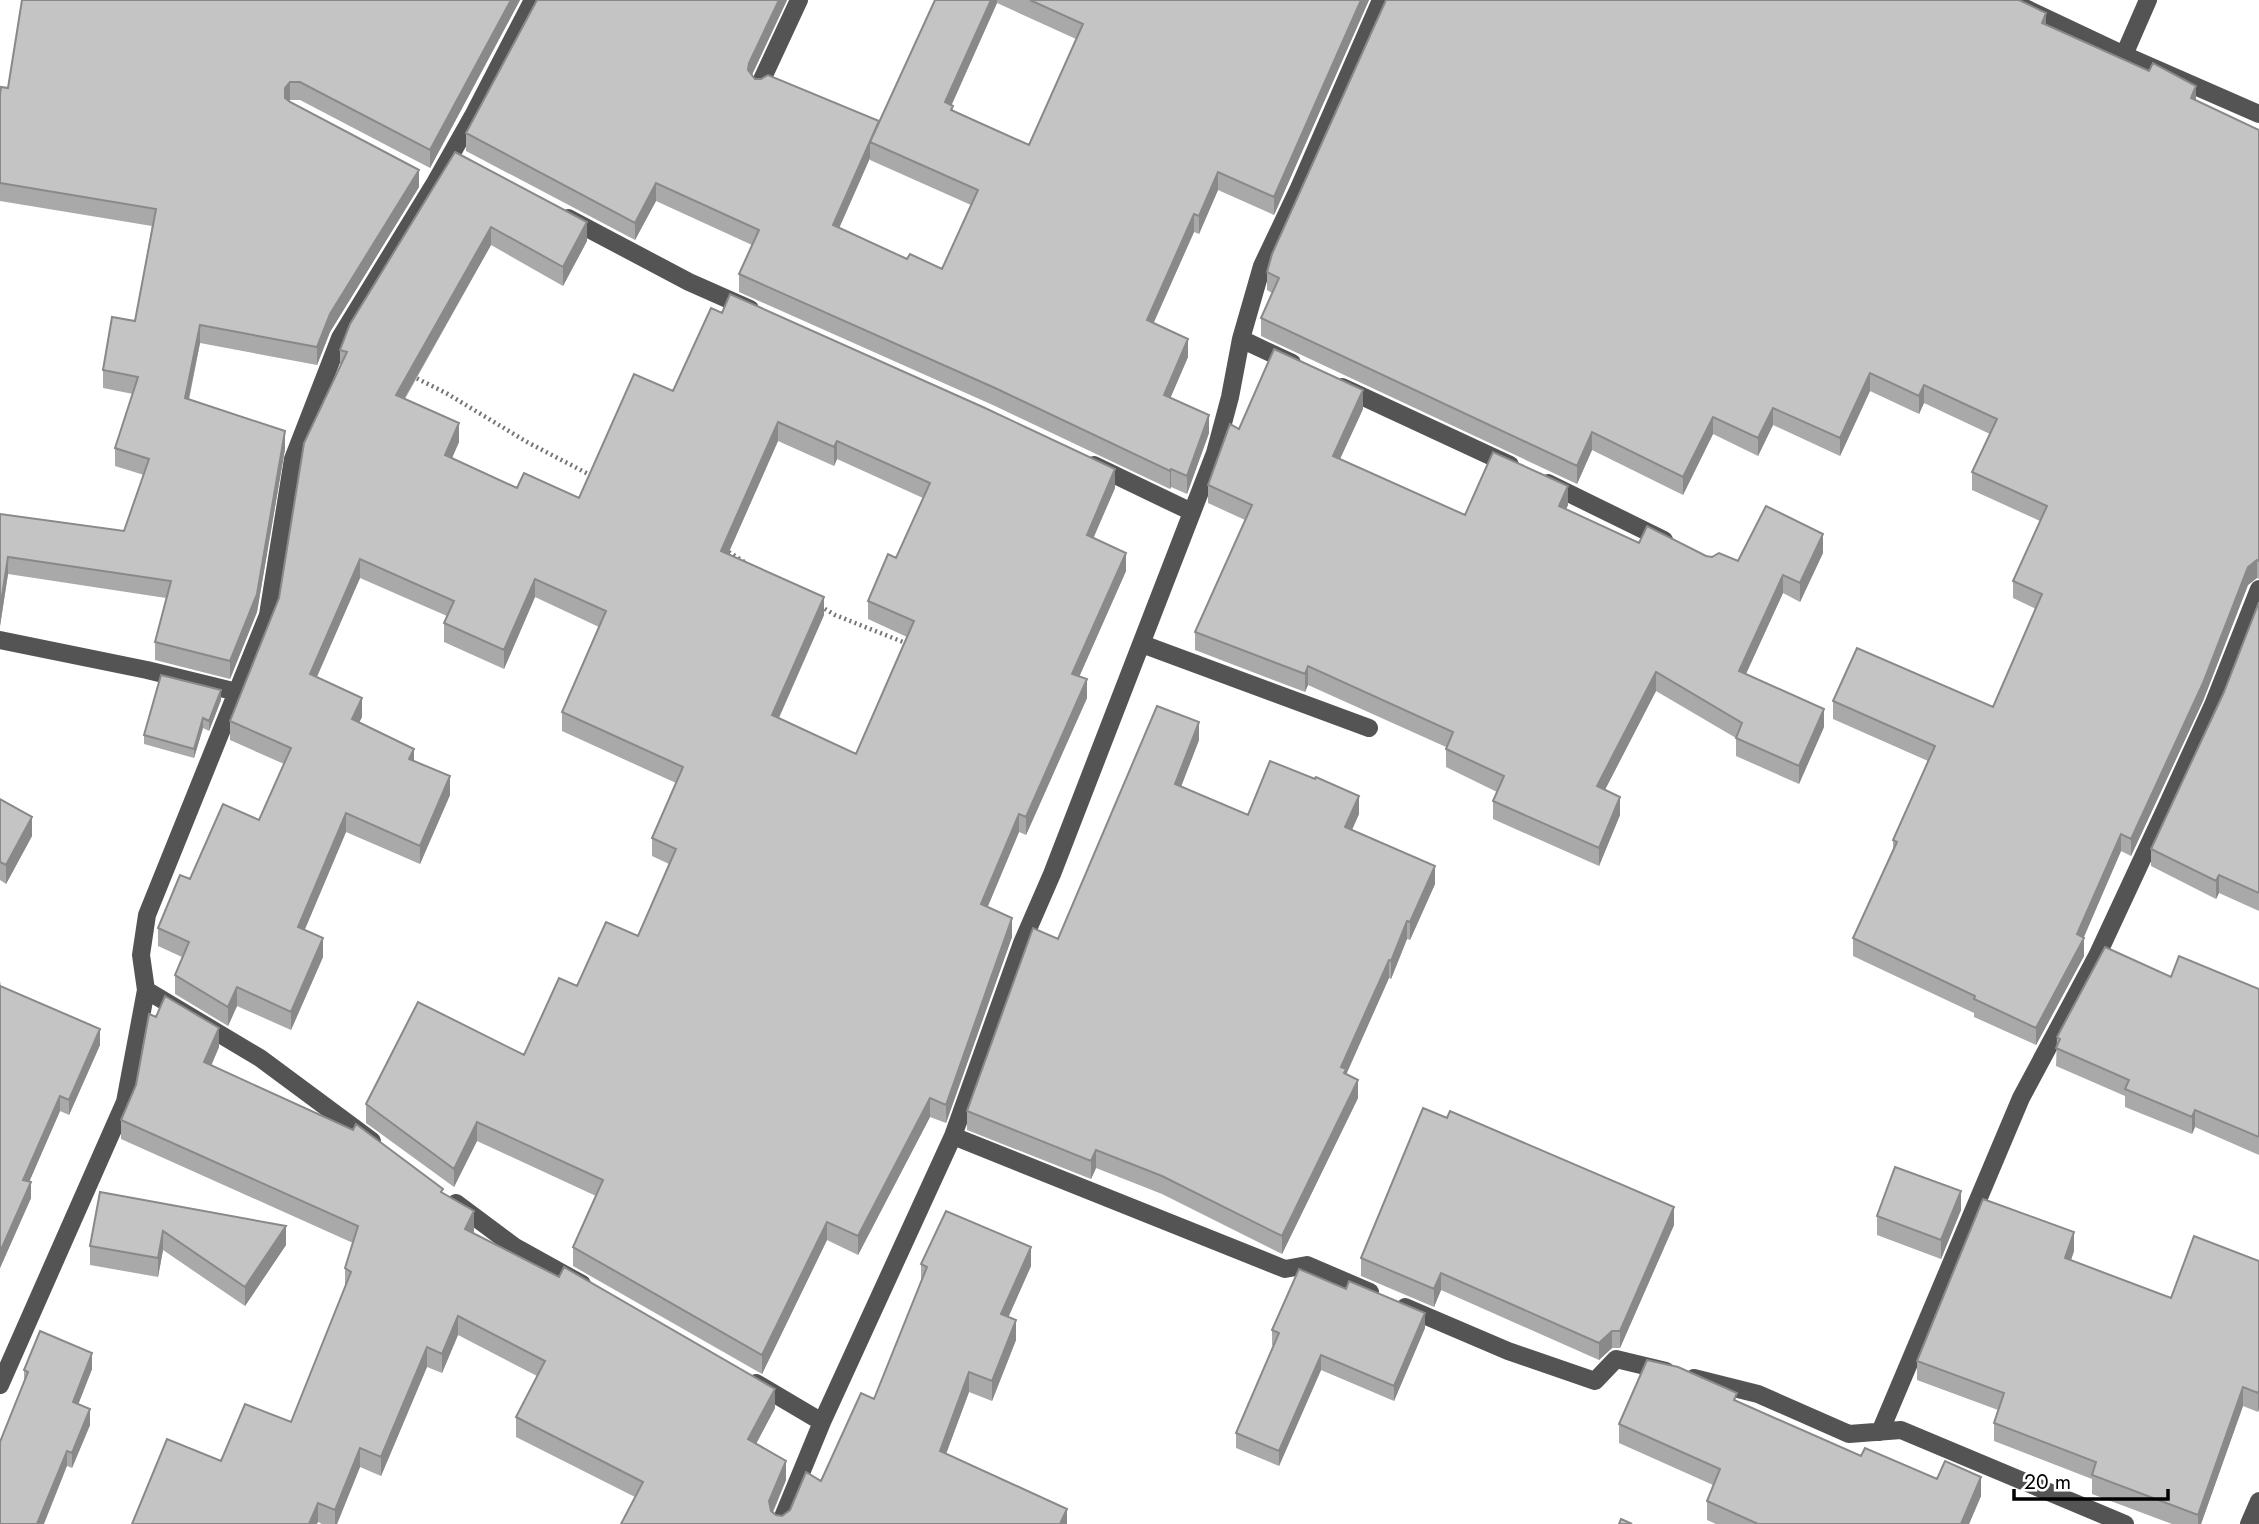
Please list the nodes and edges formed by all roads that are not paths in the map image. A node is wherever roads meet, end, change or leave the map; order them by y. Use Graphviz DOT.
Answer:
graph roads {
  1 [pos="533,0"];
  2 [pos="799,0"];
  3 [pos="1381,0"];
  4 [pos="2008,0"];
  5 [pos="2148,0"];
  6 [pos="2124,55"];
  7 [pos="759,86"];
  8 [pos="2259,114"];
  9 [pos="552,209"];
  10 [pos="764,315"];
  11 [pos="1241,339"];
  12 [pos="1303,368"];
  13 [pos="1328,380"];
  14 [pos="1078,458"];
  15 [pos="1192,512"];
  16 [pos="1675,546"];
  17 [pos="2259,589"];
  18 [pos="0,640"];
  19 [pos="1142,644"];
  20 [pos="237,692"];
  21 [pos="1369,728"];
  22 [pos="146,990"];
  23 [pos="953,1136"];
  24 [pos="382,1149"];
  25 [pos="438,1190"];
  26 [pos="596,1291"];
  27 [pos="738,1373"];
  28 [pos="0,1385"];
  29 [pos="822,1422"];
  30 [pos="1880,1432"];
  31 [pos="2259,1501"];
  32 [pos="780,1524"];
  33 [pos="2125,1524"];
  34 [pos="2249,1524"];
  1 -- 20 [label="street"];
  2 -- 7 [label="street"];
  3 -- 11 [label="street"];
  4 -- 6 [label="street"];
  5 -- 6 [label="street"];
  6 -- 8 [label="street"];
  9 -- 10 [label="street"];
  11 -- 12 [label="street"];
  11 -- 15 [label="street"];
  13 -- 16 [label="street"];
  14 -- 15 [label="street"];
  15 -- 19 [label="street"];
  17 -- 30 [label="street"];
  18 -- 20 [label="street"];
  19 -- 21 [label="street"];
  19 -- 23 [label="street"];
  20 -- 22 [label="street"];
  22 -- 24 [label="street"];
  22 -- 28 [label="street"];
  23 -- 29 [label="street"];
  23 -- 30 [label="street"];
  25 -- 26 [label="street"];
  27 -- 29 [label="street"];
  29 -- 32 [label="street"];
  30 -- 33 [label="street"];
  31 -- 34 [label="street"];
}
